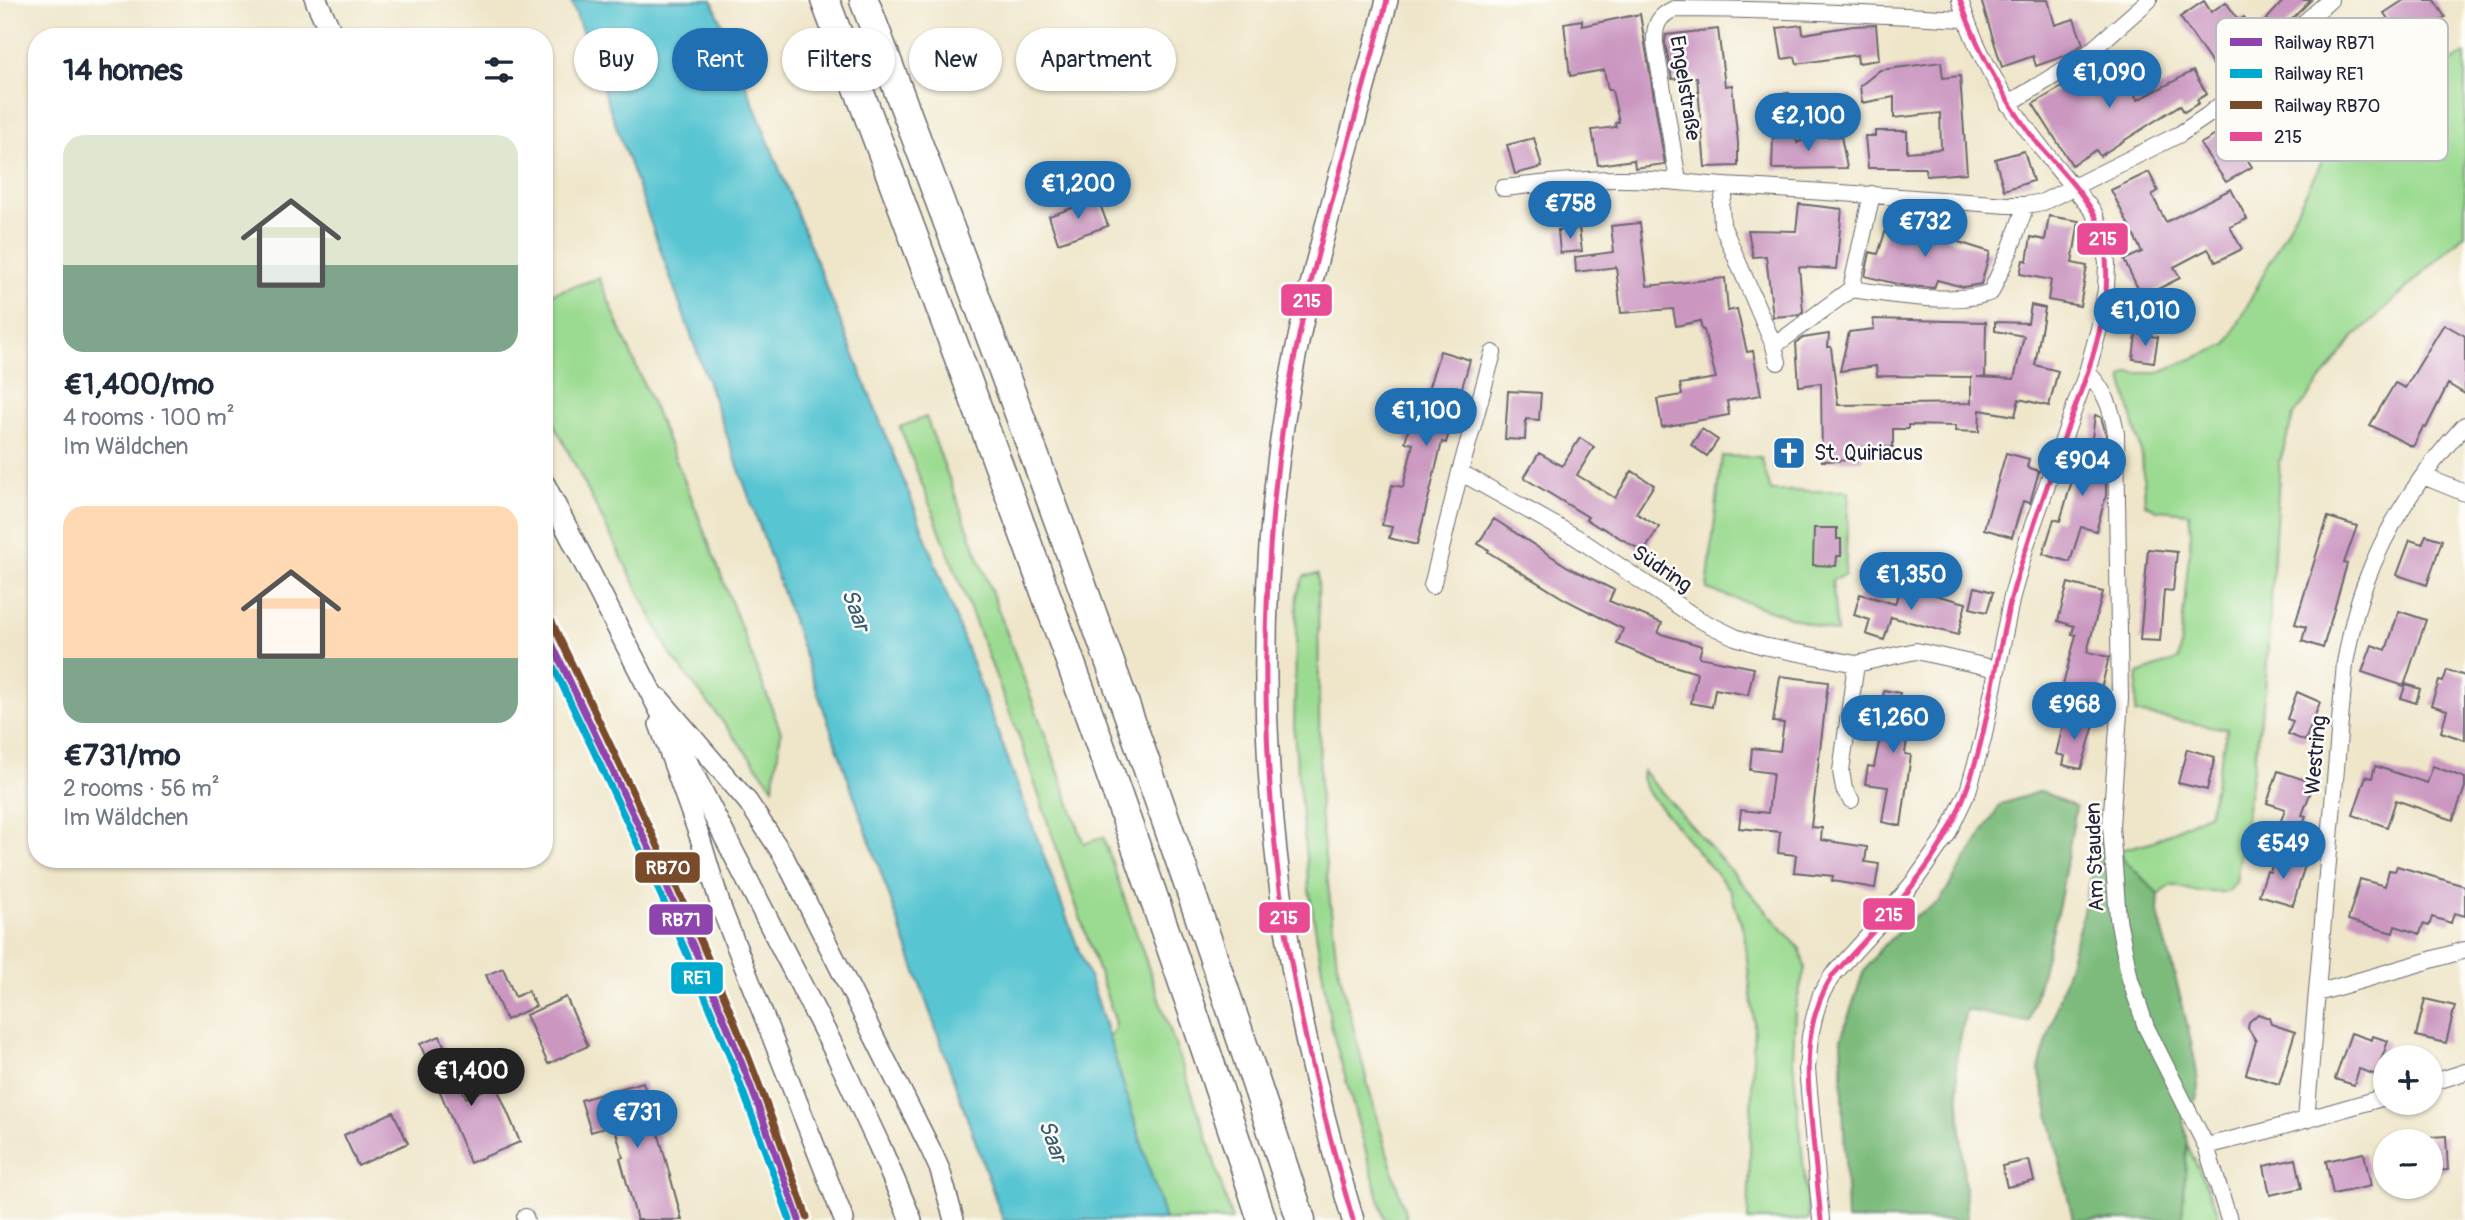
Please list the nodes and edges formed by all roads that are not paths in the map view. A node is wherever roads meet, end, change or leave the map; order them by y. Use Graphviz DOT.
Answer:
graph roads {
  1 [pos="316,0"];
  2 [pos="825,0"];
  3 [pos="864,0"];
  4 [pos="1387,0"];
  5 [pos="1960,0"];
  6 [pos="2149,0"];
  7 [pos="2330,0"];
  8 [pos="2310,18"];
  9 [pos="1965,19"];
  10 [pos="329,28"];
  11 [pos="2008,104"];
  12 [pos="2216,109"];
  13 [pos="1678,181"];
  14 [pos="1727,186"];
  15 [pos="2072,186"];
  16 [pos="1503,188"];
  17 [pos="1872,194"];
  18 [pos="2026,205"];
  19 [pos="1851,289"];
  20 [pos="1493,353"];
  21 [pos="2087,372"];
  22 [pos="2465,425"];
  23 [pos="1460,472"];
  24 [pos="2423,476"];
  25 [pos="2465,493"];
  26 [pos="553,502"];
  27 [pos="1432,586"];
  28 [pos="1856,664"];
  29 [pos="1997,669"];
  30 [pos="643,680"];
  31 [pos="1851,800"];
  32 [pos="2465,950"];
  33 [pos="2317,993"];
  34 [pos="2465,1072"];
  35 [pos="2443,1079"];
  36 [pos="2373,1100"];
  37 [pos="2306,1120"];
  38 [pos="2206,1146"];
  39 [pos="844,1220"];
  40 [pos="911,1220"];
  41 [pos="954,1220"];
  42 [pos="1262,1220"];
  43 [pos="1301,1220"];
  44 [pos="1353,1220"];
  45 [pos="1821,1220"];
  46 [pos="2229,1220"];
  1 -- 10 [label="main road"];
  2 -- 42 [label="highway"];
  3 -- 43 [label="highway"];
  4 -- 44 [label="main road"];
  5 -- 9 [label="street"];
  6 -- 11 [label="street"];
  7 -- 8 [label="street"];
  9 -- 11 [label="street"];
  9 -- 13 [label="street, Engelstraße"];
  11 -- 15 [label="street"];
  12 -- 15 [label="street"];
  13 -- 14 [label="street"];
  13 -- 16 [label="street"];
  14 -- 17 [label="street"];
  14 -- 19 [label="street"];
  15 -- 18 [label="street"];
  15 -- 21 [label="street"];
  17 -- 18 [label="street"];
  17 -- 19 [label="street"];
  18 -- 19 [label="street"];
  20 -- 23 [label="street"];
  21 -- 29 [label="street"];
  21 -- 38 [label="street, Am Stauden"];
  22 -- 24 [label="street, Westring"];
  23 -- 27 [label="street"];
  23 -- 28 [label="street, Südring"];
  24 -- 25 [label="street"];
  24 -- 33 [label="street, Westring"];
  26 -- 30 [label="main road"];
  28 -- 29 [label="street, Südring"];
  28 -- 31 [label="street"];
  29 -- 45 [label="street"];
  30 -- 39 [label="street"];
  30 -- 40 [label="main road"];
  30 -- 41 [label="street"];
  32 -- 33 [label="street"];
  33 -- 37 [label="street, Westring"];
  34 -- 35 [label="street"];
  36 -- 37 [label="street"];
  37 -- 38 [label="street"];
  38 -- 46 [label="street, Am Stauden"];
}
